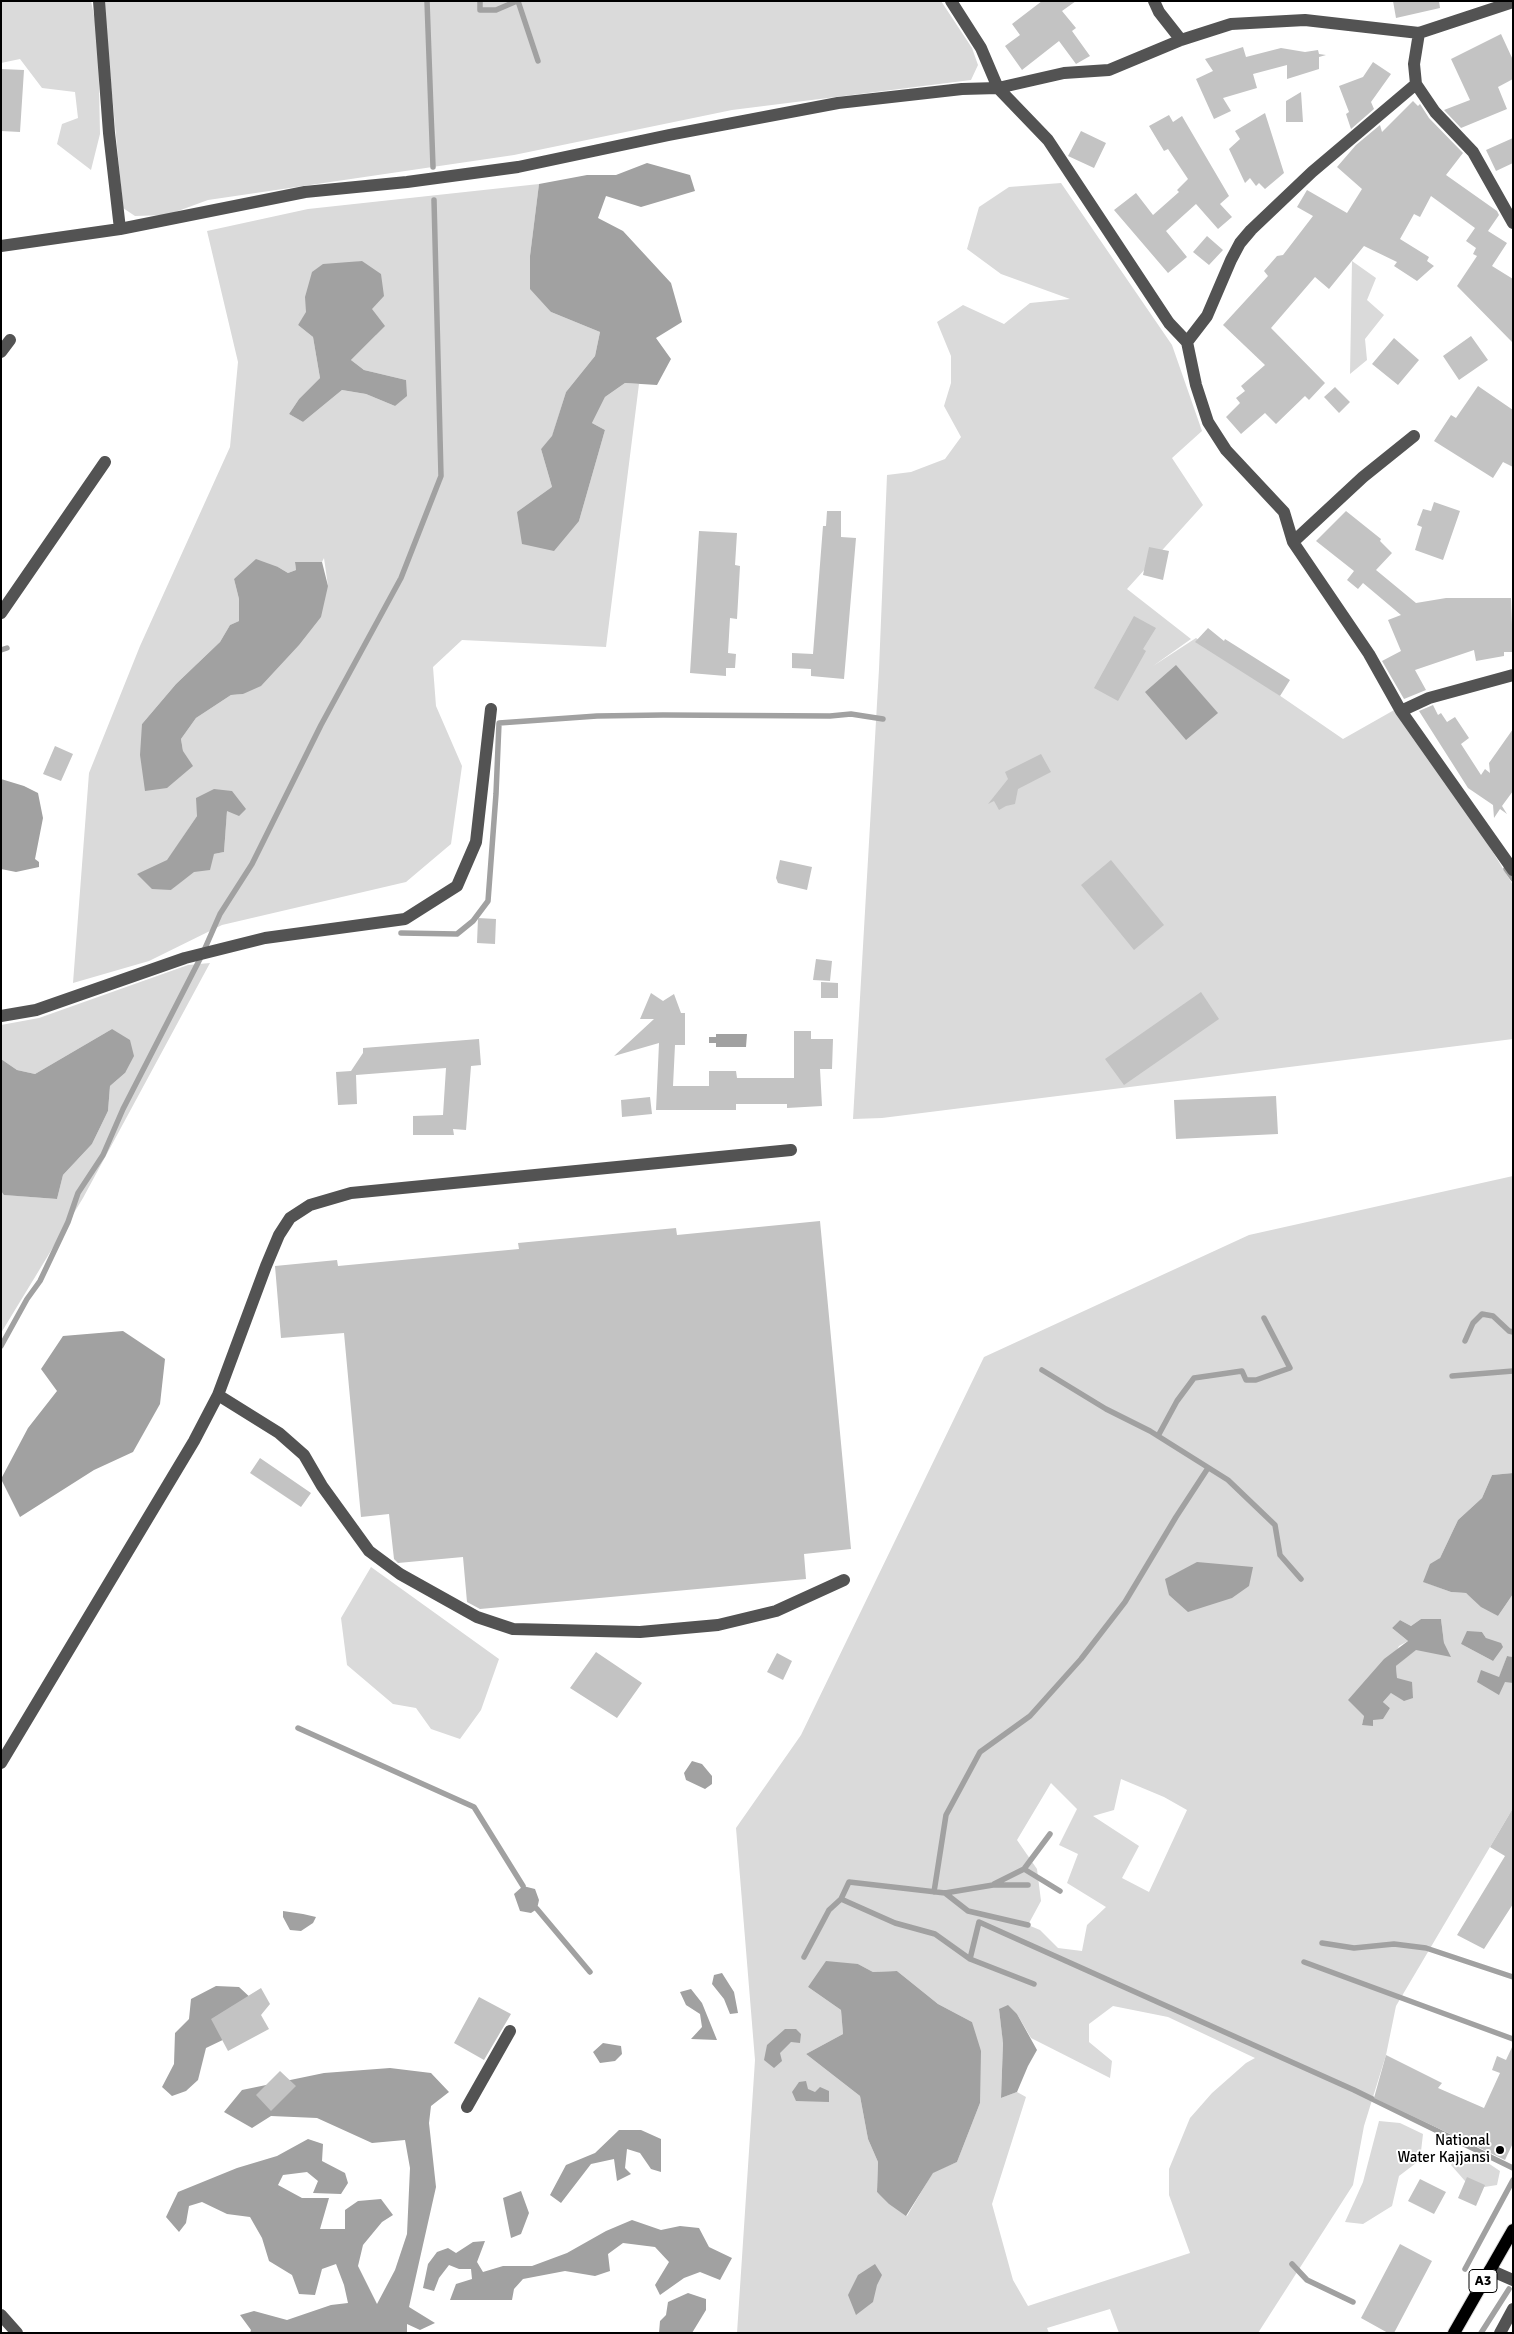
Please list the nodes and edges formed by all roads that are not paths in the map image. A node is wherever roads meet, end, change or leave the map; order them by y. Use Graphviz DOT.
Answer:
graph roads {
  1 [pos="99,1"];
  2 [pos="951,1"];
  3 [pos="1154,1"];
  4 [pos="1513,2"];
  5 [pos="1419,33"];
  6 [pos="1181,40"];
  7 [pos="1416,84"];
  8 [pos="998,88"];
  9 [pos="1513,223"];
  10 [pos="120,229"];
  11 [pos="1,246"];
  12 [pos="10,340"];
  13 [pos="1188,342"];
  14 [pos="1,352"];
  15 [pos="1414,436"];
  16 [pos="105,462"];
  17 [pos="1293,542"];
  18 [pos="1,613"];
  19 [pos="1513,675"];
  20 [pos="490,709"];
  21 [pos="1401,711"];
  22 [pos="1513,870"];
  23 [pos="1,1016"];
  24 [pos="791,1150"];
  25 [pos="218,1395"];
  26 [pos="844,1580"];
  27 [pos="1,1764"];
  28 [pos="510,2032"];
  29 [pos="467,2107"];
  30 [pos="1513,2230"];
  31 [pos="1490,2270"];
  32 [pos="1513,2280"];
  33 [pos="1513,2309"];
  34 [pos="1,2315"];
  35 [pos="17,2333"];
  36 [pos="1454,2333"];
  37 [pos="1500,2333"];
  1 -- 10 [label="street"];
  2 -- 8 [label="street"];
  3 -- 6 [label="street"];
  4 -- 5 [label="street"];
  5 -- 6 [label="street"];
  5 -- 7 [label="street"];
  6 -- 8 [label="street"];
  7 -- 9 [label="street"];
  7 -- 13 [label="street"];
  8 -- 10 [label="street"];
  8 -- 13 [label="street"];
  10 -- 11 [label="street"];
  12 -- 14 [label="street"];
  13 -- 17 [label="street"];
  15 -- 17 [label="street"];
  16 -- 18 [label="street"];
  17 -- 21 [label="street"];
  19 -- 21 [label="street"];
  20 -- 23 [label="street"];
  21 -- 22 [label="street"];
  24 -- 25 [label="street"];
  25 -- 26 [label="street"];
  25 -- 27 [label="street"];
  28 -- 29 [label="street"];
  30 -- 31 [label="main road, A3"];
  31 -- 32 [label="street"];
  31 -- 36 [label="main road, A3"];
  33 -- 37 [label="street"];
  34 -- 35 [label="street"];
}
